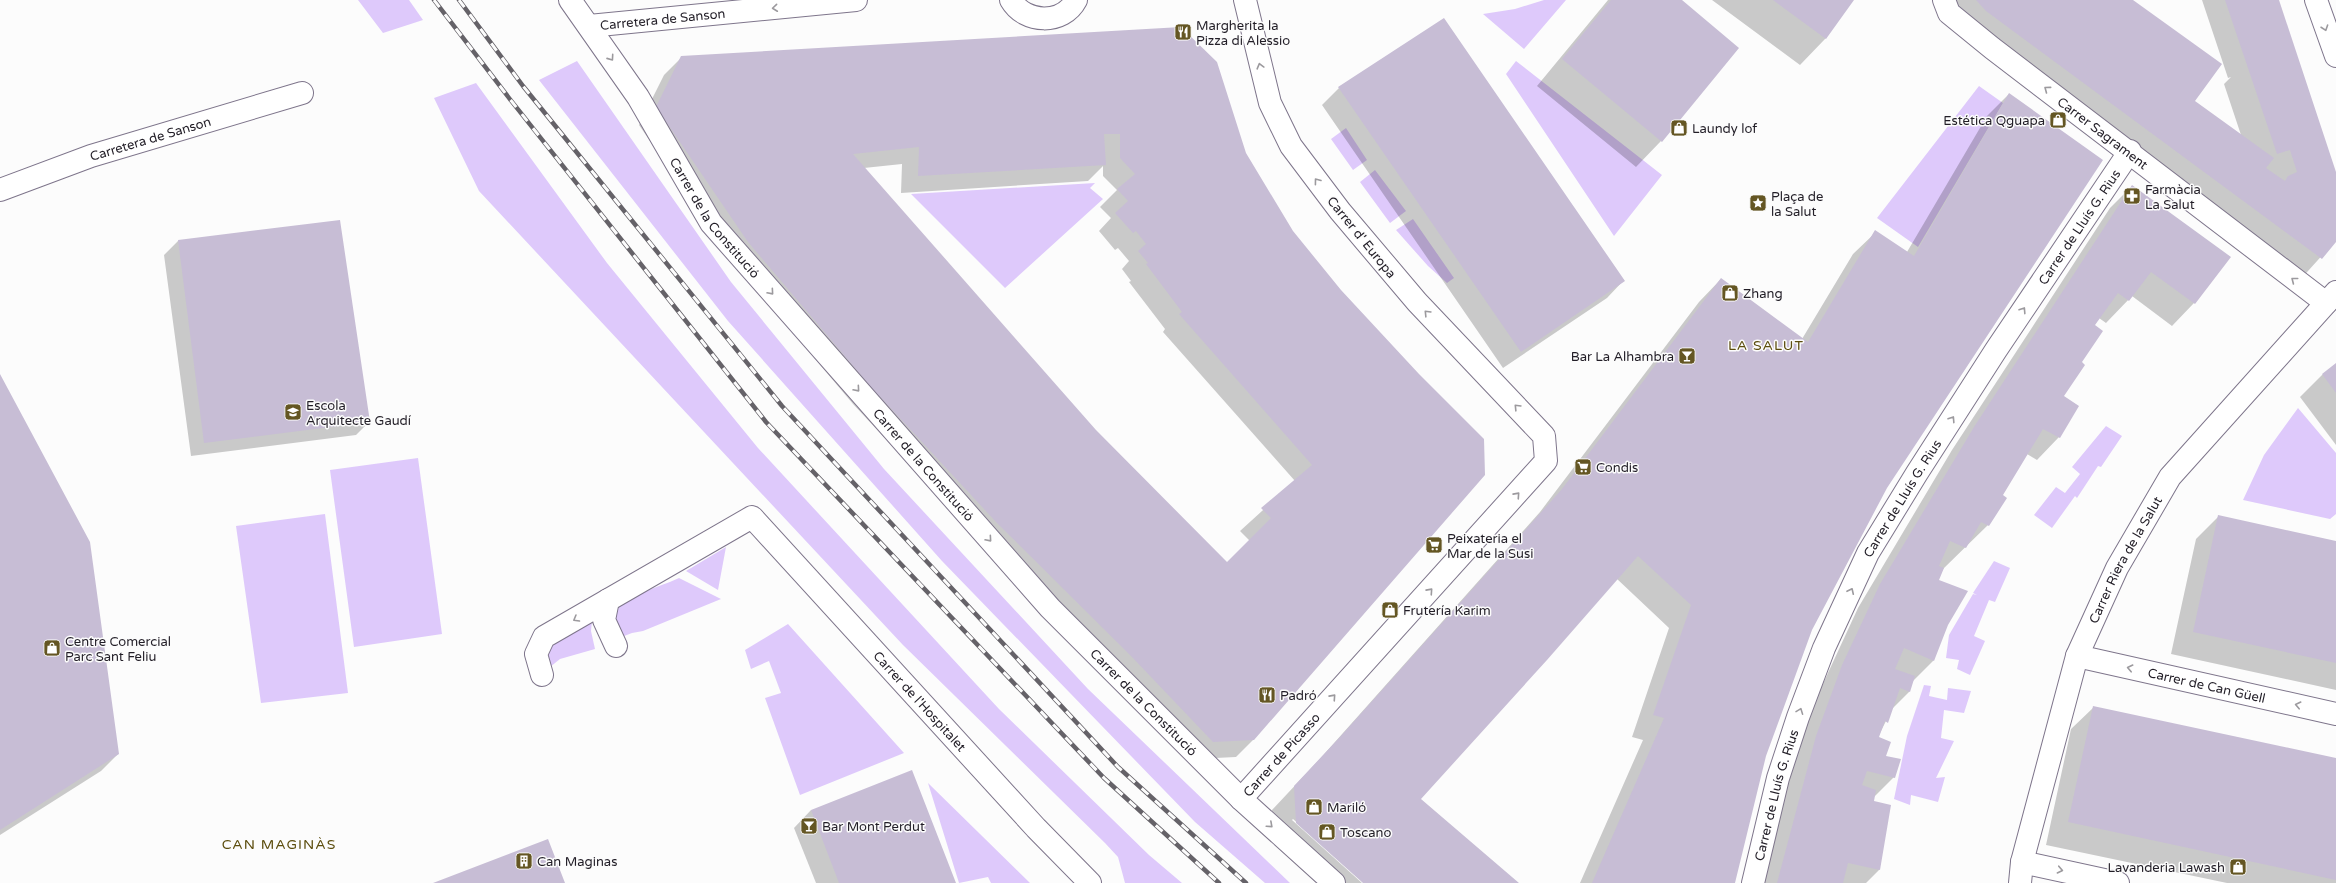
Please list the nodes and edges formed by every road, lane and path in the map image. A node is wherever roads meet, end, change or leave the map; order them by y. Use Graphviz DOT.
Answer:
graph roads {
  1 [pos="570,0"];
  2 [pos="856,0"];
  3 [pos="1011,0"];
  4 [pos="1245,0"];
  5 [pos="1929,0"];
  6 [pos="2316,0"];
  7 [pos="1076,1"];
  8 [pos="1946,6"];
  9 [pos="589,26"];
  10 [pos="2336,56"];
  11 [pos="302,93"];
  12 [pos="2130,151"];
  13 [pos="0,190"];
  14 [pos="2331,298"];
  15 [pos="1544,436"];
  16 [pos="608,600"];
  17 [pos="616,646"];
  18 [pos="2077,656"];
  19 [pos="542,675"];
  20 [pos="2336,714"];
  21 [pos="1241,799"];
  22 [pos="2021,872"];
  23 [pos="1090,883"];
  24 [pos="1334,883"];
  25 [pos="1752,883"];
  26 [pos="2118,883"];
  1 -- 9 [label="street, Carrer de la Constitució"];
  2 -- 9 [label="street, Carretera de Sanson, one-way"];
  3 -- 7 [label="street"];
  15 -- 4 [label="street, Carrer d' Europa, one-way"];
  5 -- 8 [label="street, Carrer Sagrament"];
  6 -- 10 [label="street, one-way"];
  12 -- 8 [label="street, Carrer Sagrament, one-way"];
  9 -- 21 [label="street, Carrer de la Constitució, one-way"];
  11 -- 13 [label="street, Carretera de Sanson"];
  14 -- 12 [label="street, Carrer Sagrament, one-way"];
  25 -- 12 [label="street, Carrer de Lluís G. Rius, one-way"];
  14 -- 18 [label="street, Carrer Riera de la Salut"];
  21 -- 15 [label="street, Carrer de Picasso, one-way"];
  16 -- 17 [label="street"];
  16 -- 19 [label="street, one-way"];
  16 -- 23 [label="street, Carrer de l'Hospitalet"];
  20 -- 18 [label="street, Carrer de Can Güell, one-way"];
  18 -- 22 [label="street, Carrer Riera de la Salut"];
  21 -- 24 [label="street, Carrer de la Constitució, one-way"];
  22 -- 26 [label="street, one-way"];
}
